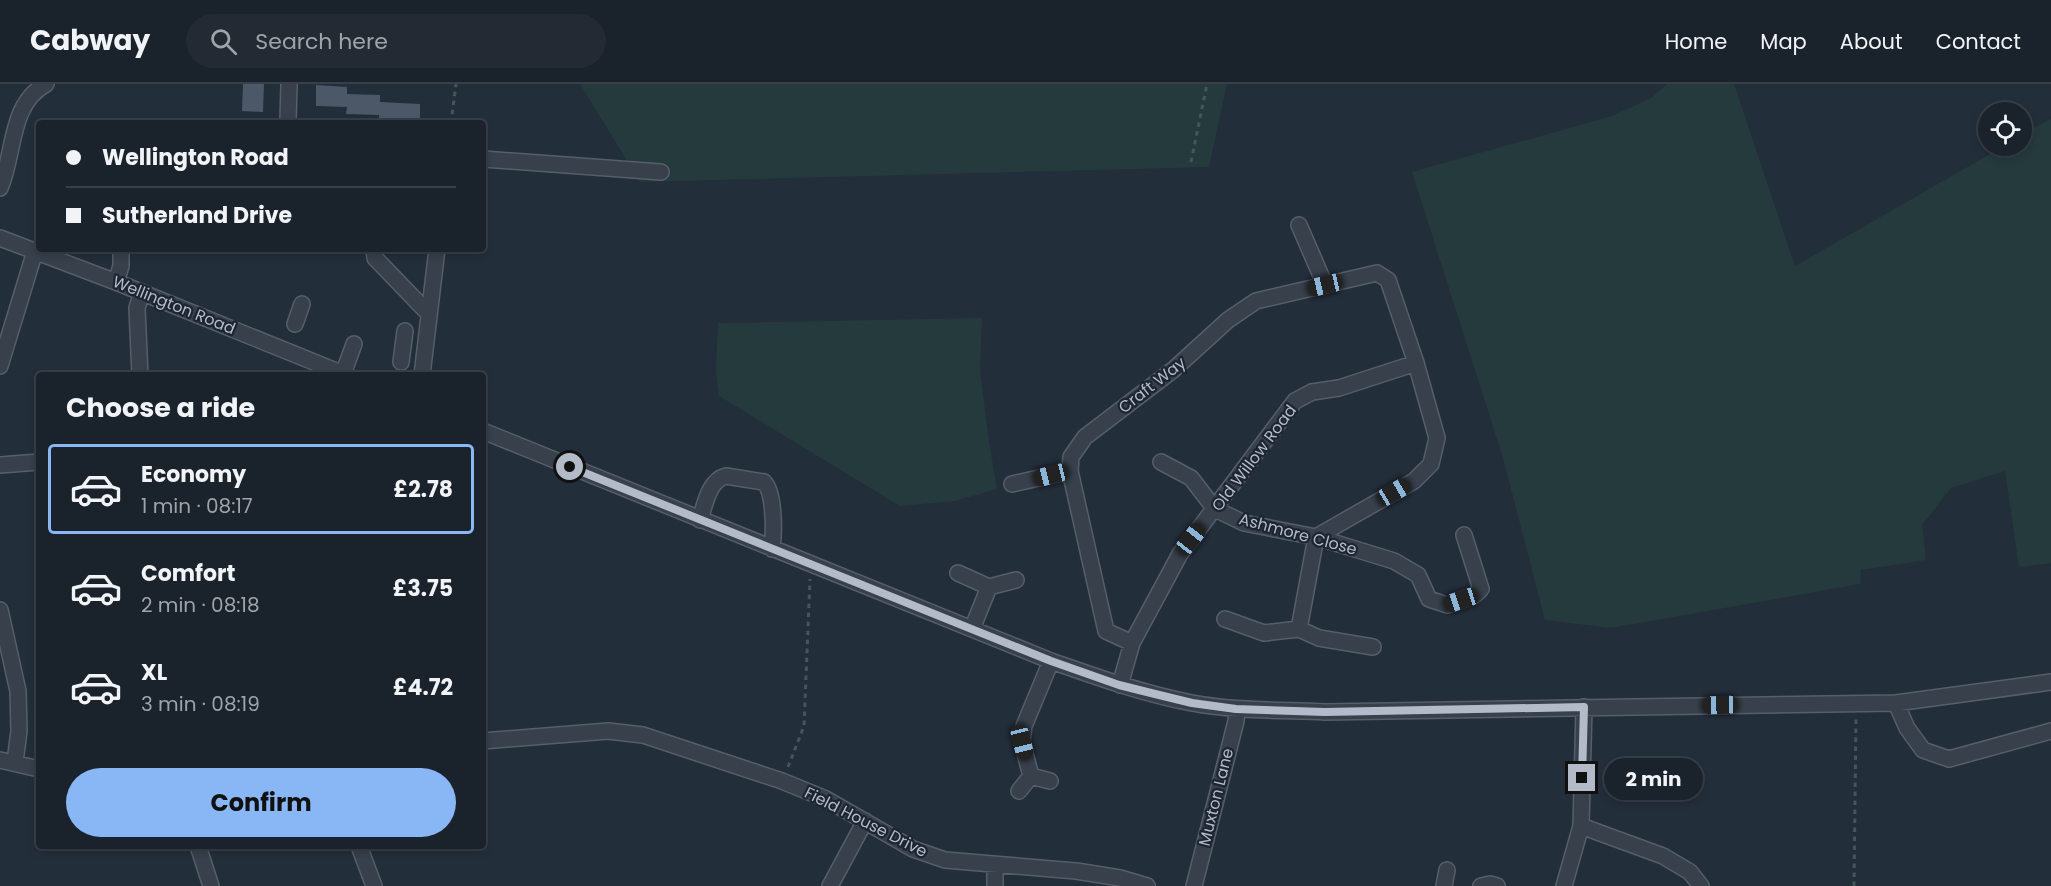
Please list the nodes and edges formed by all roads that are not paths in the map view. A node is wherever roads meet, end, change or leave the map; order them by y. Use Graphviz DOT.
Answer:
graph roads {
  1 [pos="290,84"];
  2 [pos="36,86"];
  3 [pos="288,120"];
  4 [pos="486,159"];
  5 [pos="662,172"];
  6 [pos="0,188"];
  7 [pos="1299,225"];
  8 [pos="0,238"];
  9 [pos="34,251"];
  10 [pos="37,252"];
  11 [pos="121,252"];
  12 [pos="374,252"];
  13 [pos="436,252"];
  14 [pos="116,282"];
  15 [pos="1325,285"];
  16 [pos="142,292"];
  17 [pos="302,304"];
  18 [pos="429,314"];
  19 [pos="295,324"];
  20 [pos="405,331"];
  21 [pos="354,344"];
  22 [pos="400,362"];
  23 [pos="1416,363"];
  24 [pos="0,366"];
  25 [pos="140,372"];
  26 [pos="340,372"];
  27 [pos="346,372"];
  28 [pos="422,372"];
  29 [pos="486,432"];
  30 [pos="36,462"];
  31 [pos="1161,462"];
  32 [pos="0,465"];
  33 [pos="1070,471"];
  34 [pos="1012,484"];
  35 [pos="1215,509"];
  36 [pos="700,520"];
  37 [pos="1464,535"];
  38 [pos="1316,537"];
  39 [pos="772,549"];
  40 [pos="958,573"];
  41 [pos="1016,580"];
  42 [pos="989,586"];
  43 [pos="0,610"];
  44 [pos="1226,619"];
  45 [pos="972,629"];
  46 [pos="1299,629"];
  47 [pos="1132,643"];
  48 [pos="1373,647"];
  49 [pos="1051,661"];
  50 [pos="2051,682"];
  51 [pos="1119,685"];
  52 [pos="1896,702"];
  53 [pos="1584,707"];
  54 [pos="1236,709"];
  55 [pos="2051,731"];
  56 [pos="486,741"];
  57 [pos="8,761"];
  58 [pos="36,768"];
  59 [pos="1031,776"];
  60 [pos="1050,781"];
  61 [pos="1019,791"];
  62 [pos="865,821"];
  63 [pos="1581,826"];
  64 [pos="199,849"];
  65 [pos="360,849"];
  66 [pos="995,865"];
  67 [pos="1447,870"];
  68 [pos="211,886"];
  69 [pos="374,886"];
  70 [pos="830,886"];
  71 [pos="994,886"];
  72 [pos="1147,886"];
  73 [pos="1194,886"];
  74 [pos="1444,886"];
  75 [pos="1481,886"];
  76 [pos="1497,886"];
  77 [pos="1564,886"];
  78 [pos="1701,886"];
  1 -- 3 [label="street"];
  2 -- 6 [label="street"];
  4 -- 5 [label="street"];
  7 -- 15 [label="street"];
  8 -- 9 [label="street, Wellington Road"];
  9 -- 24 [label="street"];
  10 -- 14 [label="street, Wellington Road"];
  11 -- 14 [label="street"];
  12 -- 18 [label="street"];
  13 -- 18 [label="street"];
  14 -- 16 [label="street, Wellington Road"];
  15 -- 23 [label="street, Craft Way"];
  15 -- 33 [label="street, Craft Way"];
  16 -- 25 [label="street"];
  16 -- 26 [label="street, Wellington Road"];
  17 -- 19 [label="street"];
  18 -- 28 [label="street"];
  20 -- 22 [label="street"];
  21 -- 27 [label="street"];
  23 -- 35 [label="street, Old Willow Road"];
  23 -- 38 [label="street"];
  29 -- 36 [label="street"];
  30 -- 32 [label="street"];
  31 -- 35 [label="street"];
  33 -- 34 [label="street"];
  33 -- 47 [label="street"];
  35 -- 38 [label="street, Ashmore Close"];
  35 -- 47 [label="street, Old Willow Road"];
  36 -- 39 [label="street"];
  36 -- 39 [label="street"];
  37 -- 38 [label="street, Ashmore Close"];
  38 -- 46 [label="street"];
  39 -- 45 [label="street"];
  40 -- 42 [label="street"];
  41 -- 42 [label="street"];
  42 -- 45 [label="street"];
  43 -- 57 [label="street"];
  44 -- 46 [label="street"];
  45 -- 49 [label="street"];
  46 -- 48 [label="street"];
  47 -- 51 [label="street"];
  49 -- 51 [label="street"];
  49 -- 59 [label="street"];
  50 -- 52 [label="street"];
  51 -- 54 [label="street"];
  52 -- 53 [label="street"];
  52 -- 55 [label="street"];
  53 -- 54 [label="street"];
  53 -- 63 [label="street"];
  54 -- 73 [label="street, Muxton Lane"];
  56 -- 62 [label="street, Field House Drive"];
  57 -- 58 [label="street"];
  59 -- 60 [label="street"];
  59 -- 61 [label="street"];
  62 -- 66 [label="street, Field House Drive"];
  62 -- 70 [label="street"];
  63 -- 77 [label="street"];
  63 -- 78 [label="street"];
  64 -- 68 [label="street"];
  65 -- 69 [label="street"];
  66 -- 71 [label="street"];
  66 -- 72 [label="street, Field House Drive"];
  67 -- 74 [label="street"];
  75 -- 76 [label="street"];
}
